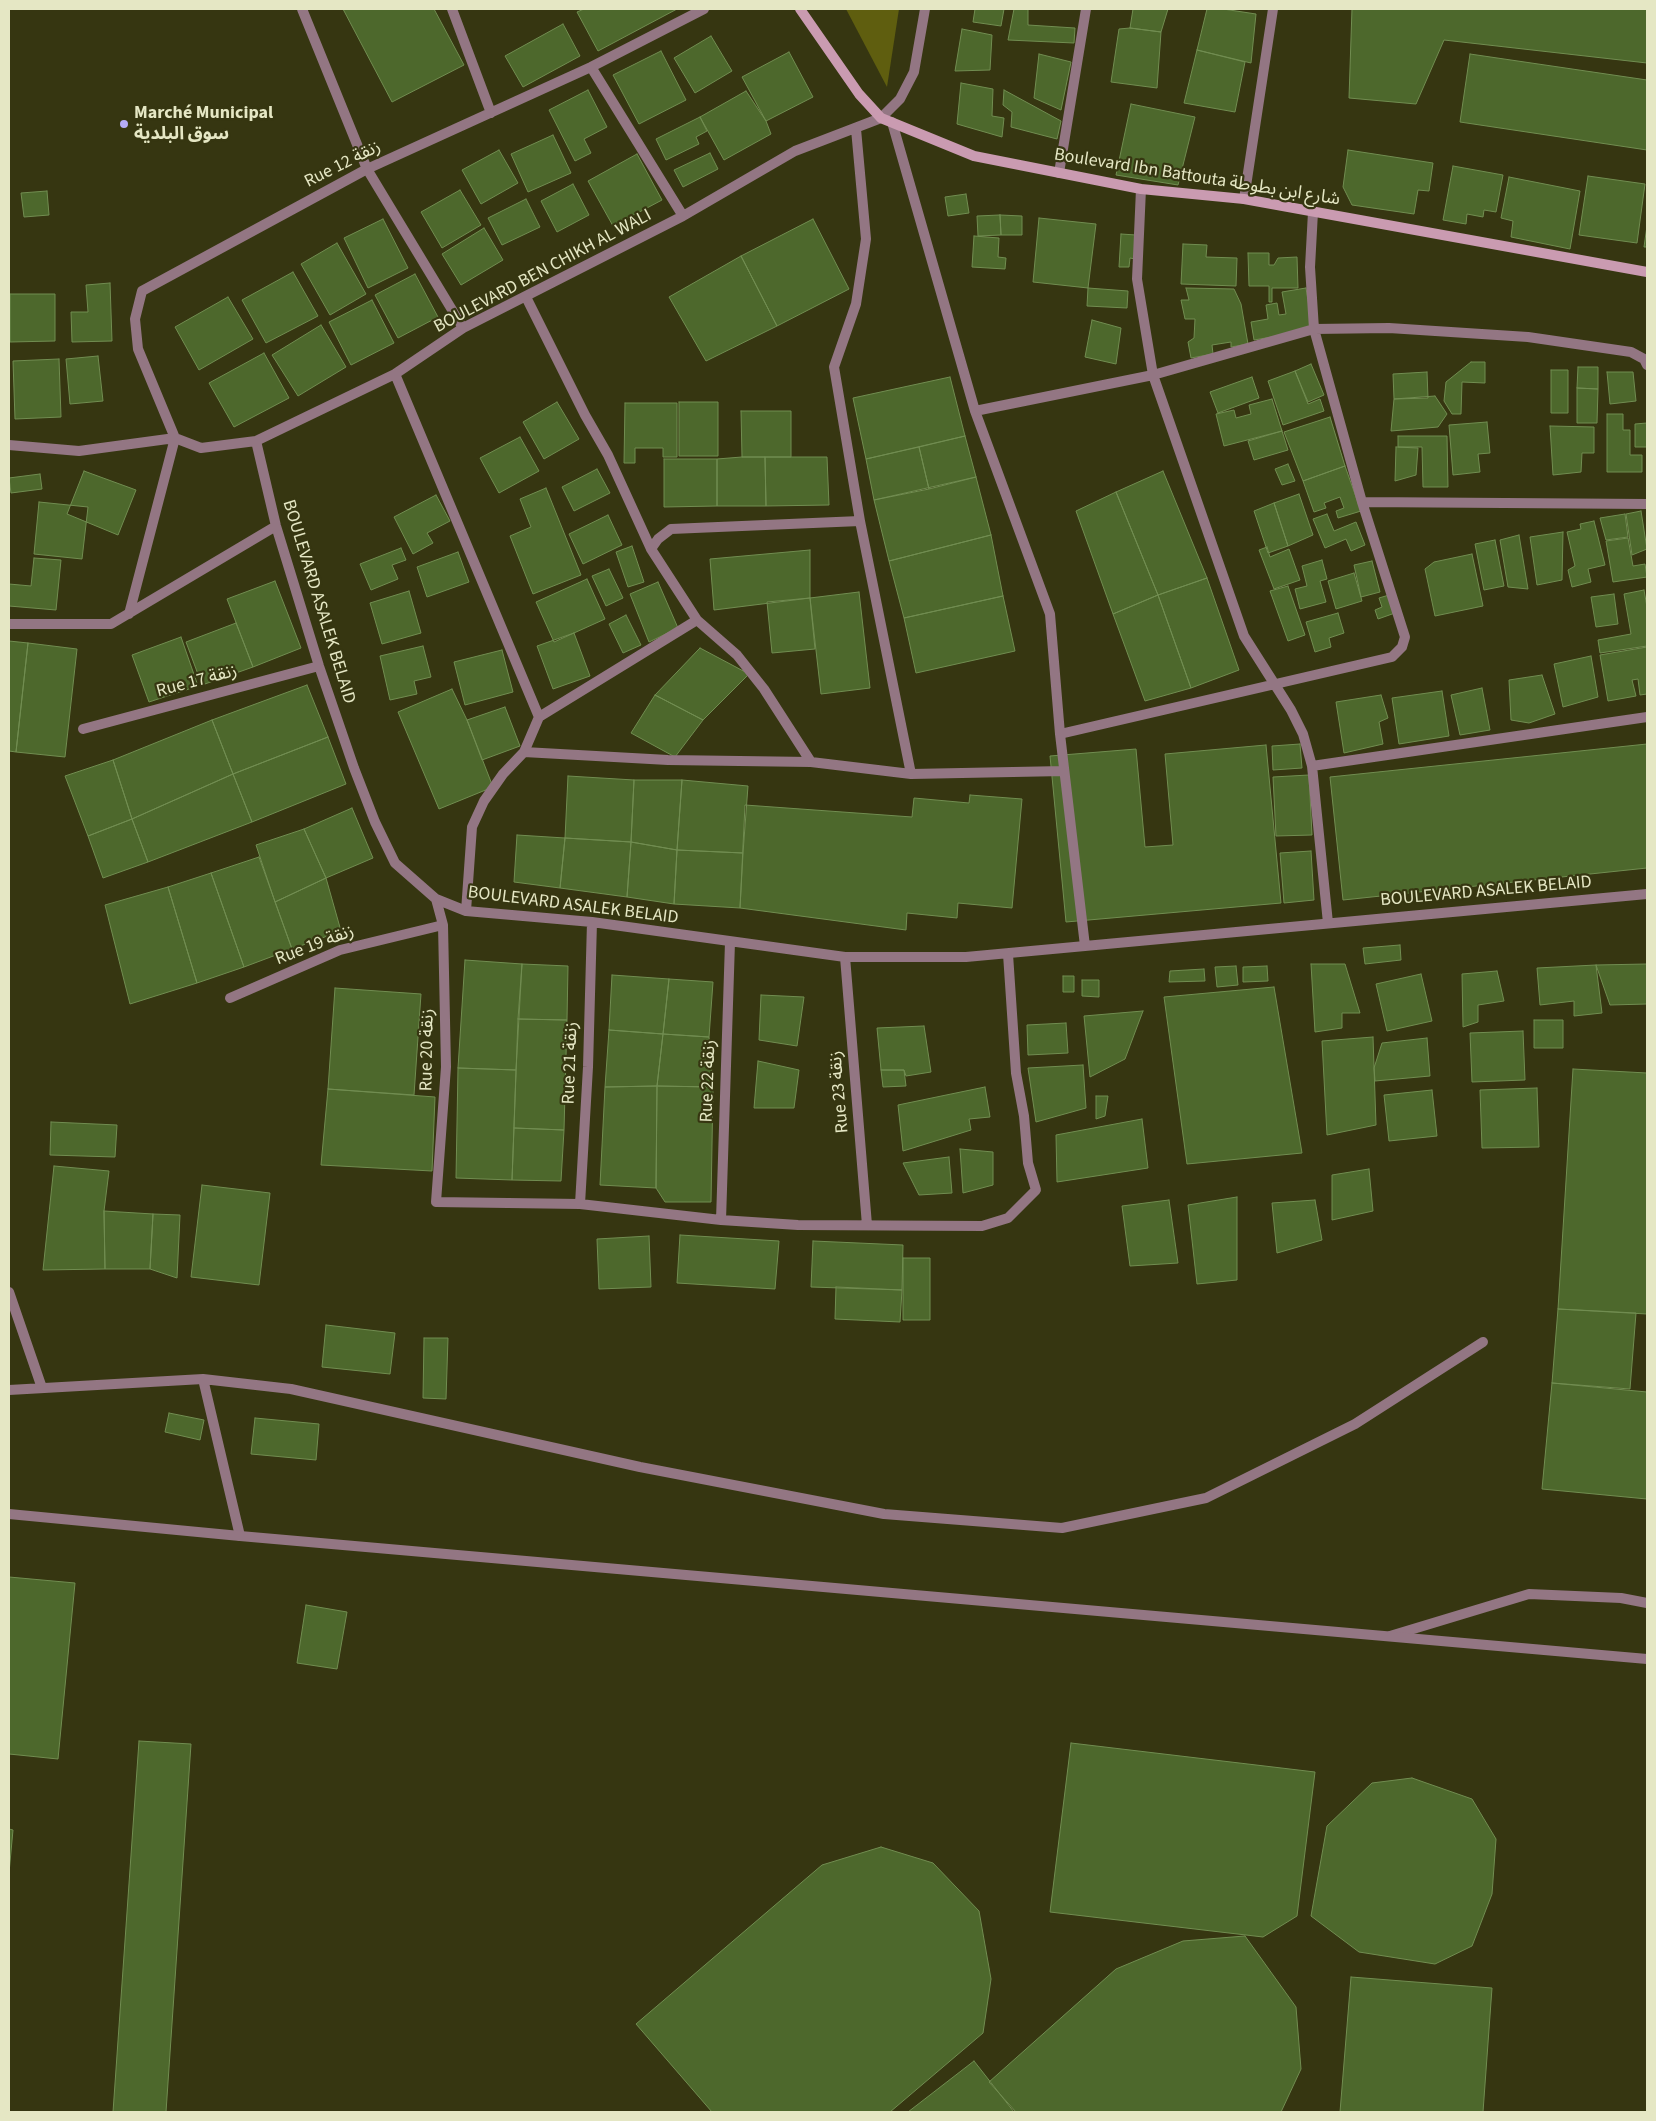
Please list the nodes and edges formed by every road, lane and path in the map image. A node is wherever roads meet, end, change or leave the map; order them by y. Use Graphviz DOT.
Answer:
graph roads {
  1 [pos="302,9"];
  2 [pos="452,9"];
  3 [pos="704,9"];
  4 [pos="800,9"];
  5 [pos="925,9"];
  6 [pos="1086,9"];
  7 [pos="1273,9"];
  8 [pos="591,67"];
  9 [pos="491,113"];
  10 [pos="881,118"];
  11 [pos="892,122"];
  12 [pos="856,129"];
  13 [pos="367,169"];
  14 [pos="1059,174"];
  15 [pos="1140,189"];
  16 [pos="1244,199"];
  17 [pos="1313,212"];
  18 [pos="683,216"];
  19 [pos="1647,272"];
  20 [pos="526,297"];
  21 [pos="463,328"];
  22 [pos="1314,330"];
  23 [pos="1647,364"];
  24 [pos="395,374"];
  25 [pos="1153,376"];
  26 [pos="975,411"];
  27 [pos="175,438"];
  28 [pos="256,441"];
  29 [pos="9,445"];
  30 [pos="1362,502"];
  31 [pos="1647,504"];
  32 [pos="860,521"];
  33 [pos="276,526"];
  34 [pos="651,550"];
  35 [pos="129,614"];
  36 [pos="697,620"];
  37 [pos="9,624"];
  38 [pos="319,666"];
  39 [pos="1274,686"];
  40 [pos="539,717"];
  41 [pos="1647,717"];
  42 [pos="83,729"];
  43 [pos="1060,734"];
  44 [pos="524,752"];
  45 [pos="811,762"];
  46 [pos="1312,766"];
  47 [pos="1064,771"];
  48 [pos="911,774"];
  49 [pos="1647,894"];
  50 [pos="436,899"];
  51 [pos="466,911"];
  52 [pos="592,922"];
  53 [pos="1328,923"];
  54 [pos="443,925"];
  55 [pos="730,942"];
  56 [pos="1086,946"];
  57 [pos="1008,954"];
  58 [pos="845,957"];
  59 [pos="230,998"];
  60 [pos="580,1204"];
  61 [pos="721,1220"];
  62 [pos="867,1225"];
  63 [pos="9,1292"];
  64 [pos="1483,1342"];
  65 [pos="203,1379"];
  66 [pos="42,1388"];
  67 [pos="9,1390"];
  68 [pos="9,1514"];
  69 [pos="240,1536"];
  70 [pos="1647,1603"];
  71 [pos="1389,1636"];
  72 [pos="1647,1659"];
  1 -- 13 [label="street"];
  2 -- 9 [label="street"];
  3 -- 8 [label="street, Rue 12 زنقة"];
  4 -- 10 [label="street, Boulevard Ibn Battouta شارع ابن بطوطة"];
  5 -- 10 [label="street, BOULEVARD BEN CHIKH AL WALI"];
  6 -- 14 [label="street"];
  7 -- 16 [label="street"];
  8 -- 9 [label="street, Rue 12 زنقة"];
  8 -- 18 [label="street"];
  9 -- 13 [label="street, Rue 12 زنقة"];
  10 -- 11 [label="street, Boulevard Ibn Battouta شارع ابن بطوطة"];
  10 -- 12 [label="street, BOULEVARD BEN CHIKH AL WALI"];
  11 -- 14 [label="street, Boulevard Ibn Battouta شارع ابن بطوطة"];
  11 -- 26 [label="street"];
  12 -- 18 [label="street, BOULEVARD BEN CHIKH AL WALI"];
  12 -- 32 [label="street"];
  13 -- 21 [label="street"];
  13 -- 27 [label="street, Rue 12 زنقة"];
  14 -- 15 [label="street, Boulevard Ibn Battouta شارع ابن بطوطة"];
  15 -- 16 [label="street, Boulevard Ibn Battouta شارع ابن بطوطة"];
  15 -- 25 [label="street"];
  16 -- 17 [label="street, Boulevard Ibn Battouta شارع ابن بطوطة"];
  17 -- 19 [label="street, Boulevard Ibn Battouta شارع ابن بطوطة"];
  17 -- 22 [label="street"];
  18 -- 20 [label="street, BOULEVARD BEN CHIKH AL WALI"];
  20 -- 21 [label="street, BOULEVARD BEN CHIKH AL WALI"];
  20 -- 34 [label="street"];
  21 -- 24 [label="street, BOULEVARD BEN CHIKH AL WALI"];
  22 -- 23 [label="street"];
  22 -- 25 [label="street"];
  22 -- 30 [label="street"];
  24 -- 28 [label="street, BOULEVARD BEN CHIKH AL WALI"];
  24 -- 40 [label="street"];
  25 -- 26 [label="street"];
  25 -- 39 [label="street"];
  26 -- 43 [label="street"];
  27 -- 28 [label="street, BOULEVARD BEN CHIKH AL WALI"];
  27 -- 29 [label="street, BOULEVARD BEN CHIKH AL WALI"];
  27 -- 35 [label="street"];
  28 -- 33 [label="street, BOULEVARD ASALEK BELAID"];
  30 -- 31 [label="street"];
  30 -- 39 [label="street"];
  32 -- 34 [label="street"];
  32 -- 48 [label="street"];
  33 -- 35 [label="street"];
  33 -- 38 [label="street, BOULEVARD ASALEK BELAID"];
  34 -- 36 [label="street"];
  35 -- 37 [label="street"];
  36 -- 40 [label="street"];
  36 -- 45 [label="street"];
  38 -- 42 [label="street, Rue 17 زنقة"];
  38 -- 50 [label="street, BOULEVARD ASALEK BELAID"];
  39 -- 43 [label="street"];
  39 -- 46 [label="street"];
  40 -- 44 [label="street"];
  41 -- 46 [label="street"];
  43 -- 47 [label="street"];
  44 -- 45 [label="street"];
  44 -- 51 [label="street"];
  45 -- 48 [label="street"];
  46 -- 53 [label="street"];
  47 -- 48 [label="street"];
  47 -- 56 [label="street"];
  49 -- 53 [label="street, BOULEVARD ASALEK BELAID"];
  50 -- 51 [label="street, BOULEVARD ASALEK BELAID"];
  50 -- 54 [label="street, Rue 20 زنقة"];
  51 -- 52 [label="street, BOULEVARD ASALEK BELAID"];
  52 -- 55 [label="street, BOULEVARD ASALEK BELAID"];
  52 -- 60 [label="street, Rue 21 زنقة"];
  53 -- 56 [label="street, BOULEVARD ASALEK BELAID"];
  54 -- 59 [label="street, Rue 19 زنقة"];
  54 -- 60 [label="street, Rue 20 زنقة"];
  55 -- 58 [label="street, BOULEVARD ASALEK BELAID"];
  55 -- 61 [label="street, Rue 22 زنقة"];
  56 -- 57 [label="street, BOULEVARD ASALEK BELAID"];
  57 -- 58 [label="street, BOULEVARD ASALEK BELAID"];
  57 -- 62 [label="street"];
  58 -- 62 [label="street, Rue 23 زنقة"];
  60 -- 61 [label="street"];
  61 -- 62 [label="street"];
  63 -- 66 [label="street"];
  64 -- 65 [label="street"];
  65 -- 66 [label="street"];
  65 -- 69 [label="street"];
  66 -- 67 [label="street"];
  68 -- 69 [label="street"];
  69 -- 71 [label="street"];
  70 -- 71 [label="street"];
  71 -- 72 [label="street"];
}
